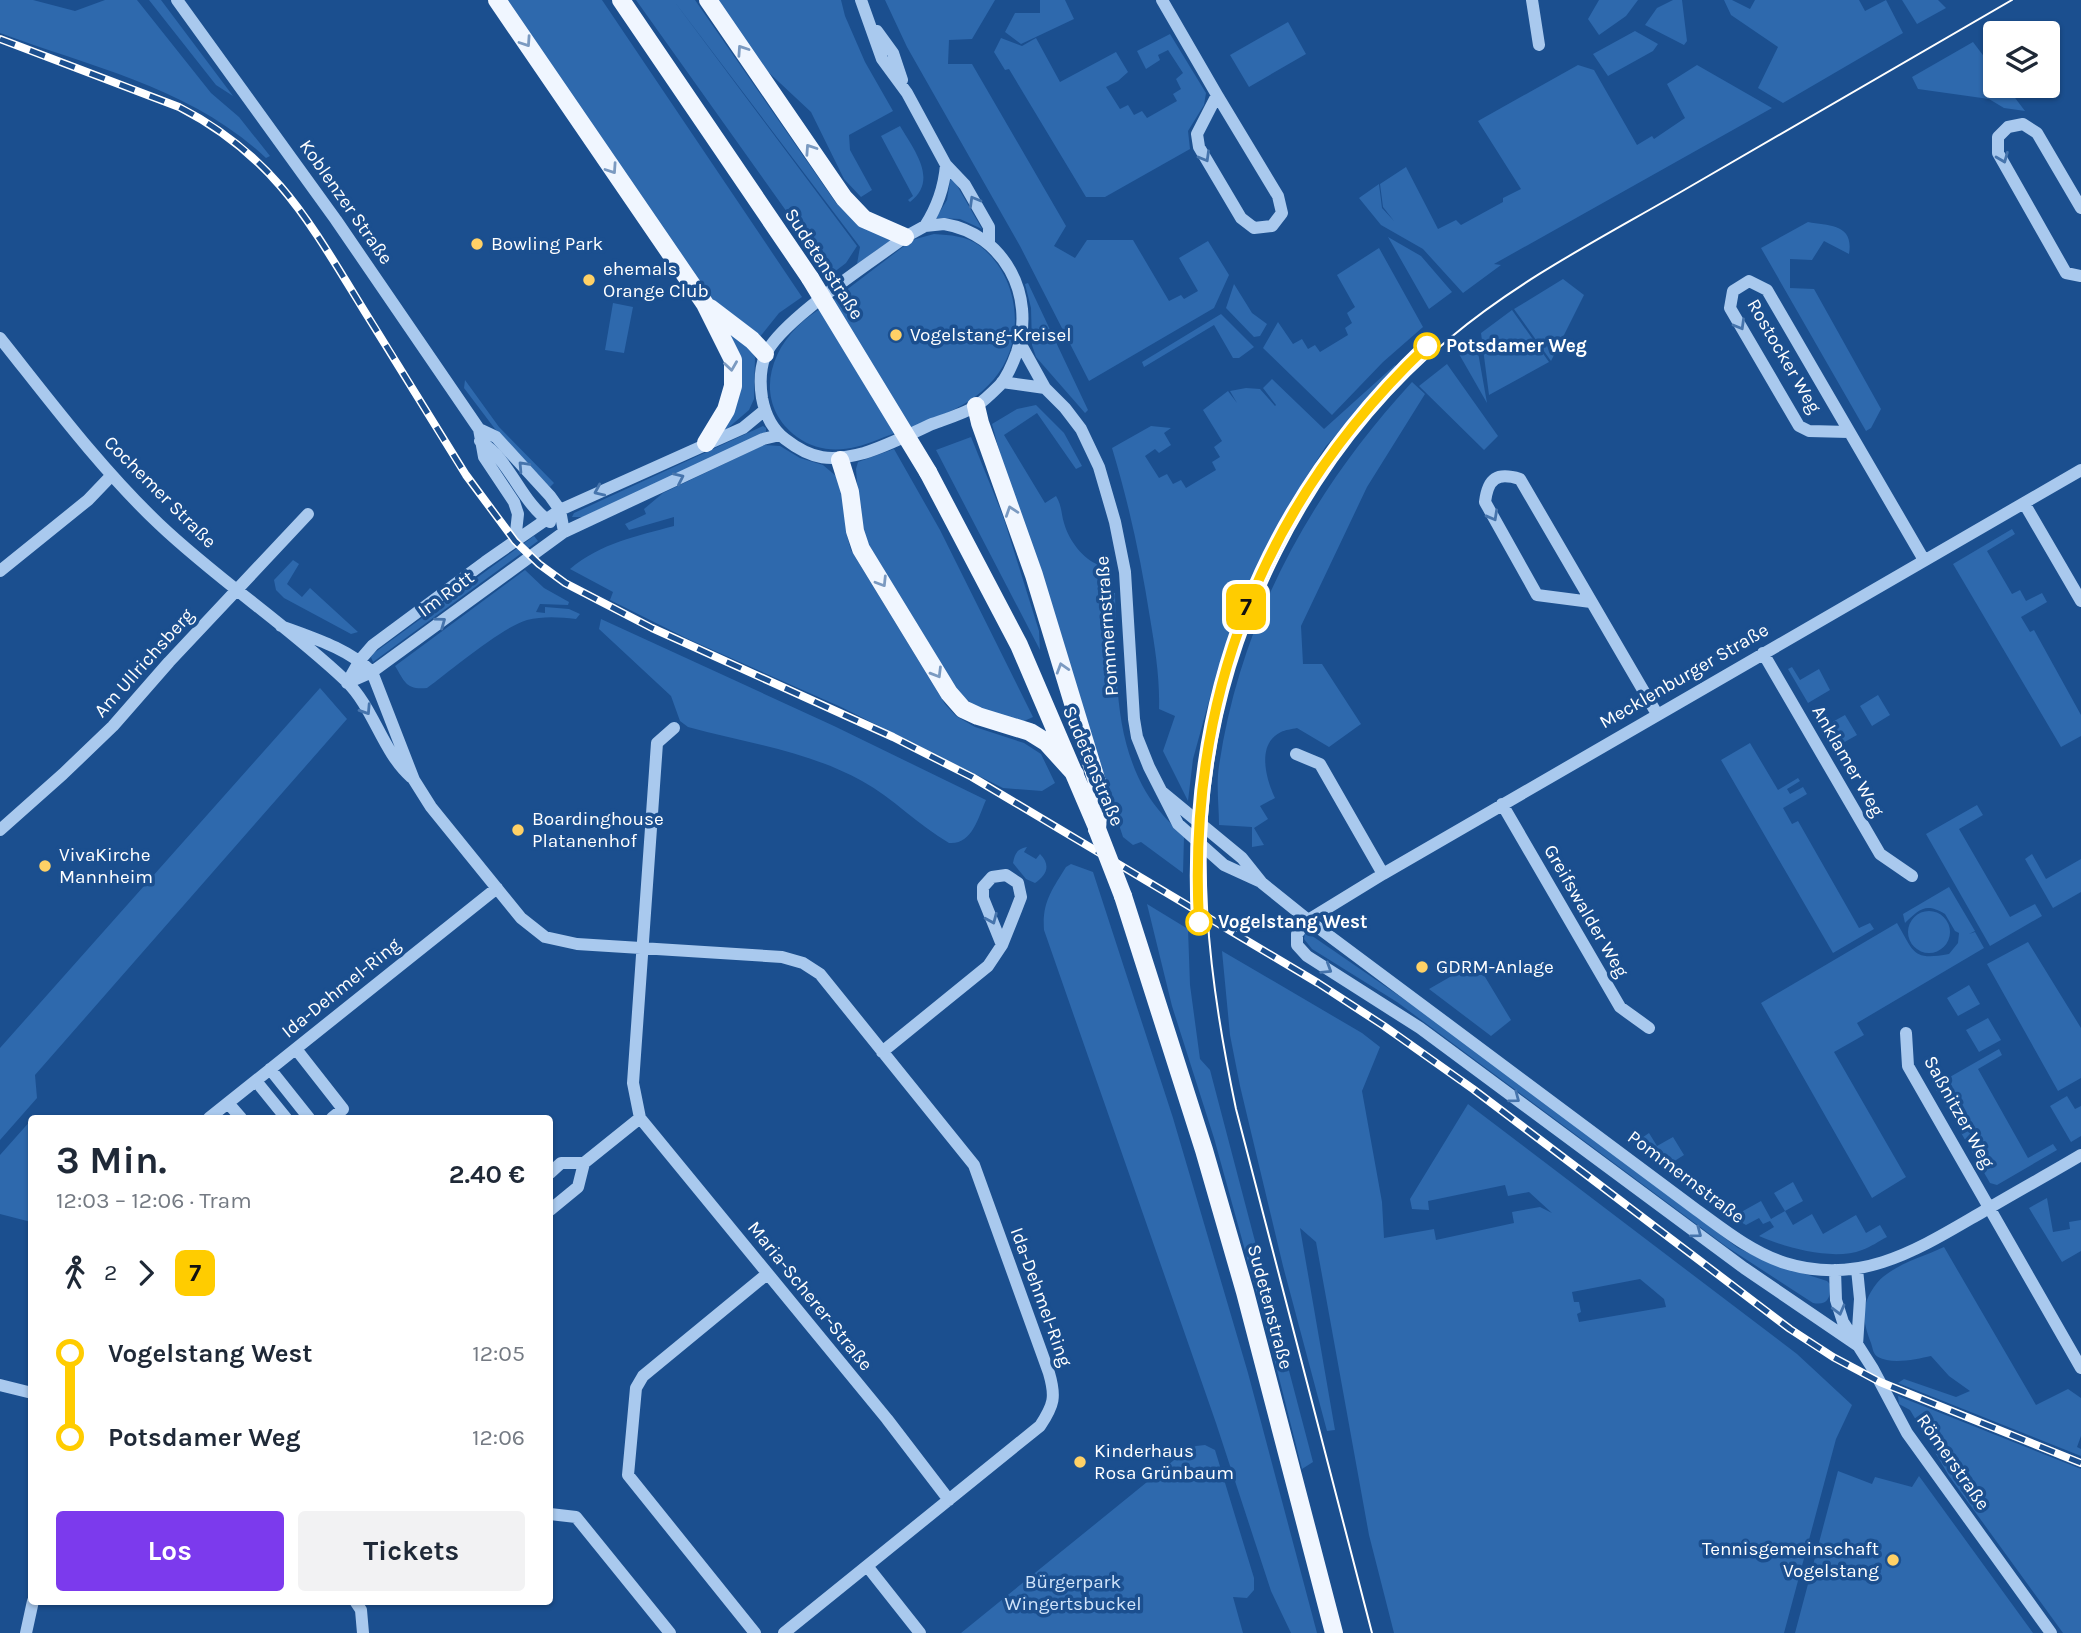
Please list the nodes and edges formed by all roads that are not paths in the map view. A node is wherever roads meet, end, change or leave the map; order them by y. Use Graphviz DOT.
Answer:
graph roads {
  1 [pos="177,0"];
  2 [pos="497,0"];
  3 [pos="621,0"];
  4 [pos="708,0"];
  5 [pos="861,0"];
  6 [pos="1163,0"];
  7 [pos="1532,0"];
  8 [pos="1539,45"];
  9 [pos="1217,95"];
  10 [pos="946,165"];
  11 [pos="2081,208"];
  12 [pos="925,226"];
  13 [pos="905,237"];
  14 [pos="989,243"];
  15 [pos="2081,276"];
  16 [pos="705,304"];
  17 [pos="0,338"];
  18 [pos="1020,343"];
  19 [pos="765,354"];
  20 [pos="1002,382"];
  21 [pos="1045,388"];
  22 [pos="976,406"];
  23 [pos="765,410"];
  24 [pos="1849,432"];
  25 [pos="479,435"];
  26 [pos="780,435"];
  27 [pos="706,443"];
  28 [pos="839,460"];
  29 [pos="2081,470"];
  30 [pos="111,476"];
  31 [pos="2024,503"];
  32 [pos="561,510"];
  33 [pos="308,514"];
  34 [pos="546,519"];
  35 [pos="564,532"];
  36 [pos="515,541"];
  37 [pos="1924,560"];
  38 [pos="0,571"];
  39 [pos="235,591"];
  40 [pos="2081,601"];
  41 [pos="1591,602"];
  42 [pos="281,626"];
  43 [pos="1763,653"];
  44 [pos="360,660"];
  45 [pos="372,672"];
  46 [pos="347,683"];
  47 [pos="1657,714"];
  48 [pos="674,727"];
  49 [pos="1296,754"];
  50 [pos="1076,774"];
  51 [pos="414,780"];
  52 [pos="1502,804"];
  53 [pos="1097,829"];
  54 [pos="0,830"];
  55 [pos="1383,874"];
  56 [pos="1912,876"];
  57 [pos="497,888"];
  58 [pos="1308,920"];
  59 [pos="1002,945"];
  60 [pos="643,948"];
  61 [pos="1649,1028"];
  62 [pos="1906,1032"];
  63 [pos="296,1049"];
  64 [pos="882,1052"];
  65 [pos="270,1069"];
  66 [pos="256,1081"];
  67 [pos="228,1103"];
  68 [pos="213,1115"];
  69 [pos="238,1115"];
  70 [pos="284,1115"];
  71 [pos="307,1115"];
  72 [pos="336,1115"];
  73 [pos="640,1118"];
  74 [pos="2081,1155"];
  75 [pos="584,1163"];
  76 [pos="553,1170"];
  77 [pos="553,1208"];
  78 [pos="1989,1208"];
  79 [pos="1857,1269"];
  80 [pos="1835,1270"];
  81 [pos="767,1275"];
  82 [pos="1857,1345"];
  83 [pos="2081,1368"];
  84 [pos="0,1385"];
  85 [pos="28,1392"];
  86 [pos="949,1500"];
  87 [pos="553,1514"];
  88 [pos="867,1566"];
  89 [pos="32,1605"];
  90 [pos="359,1605"];
  91 [pos="26,1633"];
  92 [pos="363,1633"];
  93 [pos="670,1633"];
  94 [pos="755,1633"];
  95 [pos="784,1633"];
  96 [pos="920,1633"];
  97 [pos="1334,1633"];
  98 [pos="2051,1633"];
  1 -- 25 [label="street, Koblenzer Straße"];
  2 -- 16 [label="main road, one-way"];
  3 -- 50 [label="main road, Sudetenstraße, bridge"];
  13 -- 4 [label="main road, one-way"];
  5 -- 10 [label="street"];
  6 -- 9 [label="street"];
  7 -- 8 [label="street"];
  9 -- 9 [label="street, one-way"];
  10 -- 12 [label="street"];
  14 -- 10 [label="street, one-way"];
  11 -- 15 [label="street, one-way"];
  12 -- 13 [label="street"];
  12 -- 14 [label="street"];
  13 -- 19 [label="street"];
  14 -- 18 [label="street"];
  16 -- 19 [label="main road"];
  16 -- 27 [label="main road, one-way"];
  17 -- 30 [label="street, Cochemer Straße"];
  18 -- 20 [label="street"];
  18 -- 21 [label="street, Pommernstraße"];
  19 -- 23 [label="street"];
  20 -- 21 [label="street"];
  20 -- 22 [label="street"];
  21 -- 58 [label="street, Pommernstraße"];
  22 -- 28 [label="street"];
  53 -- 22 [label="main road, one-way"];
  23 -- 26 [label="street"];
  23 -- 27 [label="street"];
  24 -- 24 [label="street, Rostocker Weg, one-way"];
  24 -- 37 [label="street, Rostocker Weg"];
  32 -- 25 [label="street, Koblenzer Straße, one-way"];
  25 -- 34 [label="street, Koblenzer Straße"];
  25 -- 36 [label="street, Koblenzer Straße"];
  26 -- 28 [label="street"];
  35 -- 26 [label="street, one-way"];
  27 -- 32 [label="street, one-way"];
  28 -- 50 [label="main road, one-way"];
  29 -- 31 [label="street, Mecklenburger Straße"];
  30 -- 38 [label="street"];
  30 -- 39 [label="street, Cochemer Straße"];
  31 -- 37 [label="street, Mecklenburger Straße"];
  31 -- 40 [label="street"];
  32 -- 34 [label="street"];
  32 -- 35 [label="street"];
  33 -- 39 [label="street, Am Ullrichsberg"];
  34 -- 35 [label="street, Koblenzer Straße"];
  34 -- 36 [label="street, Im Rott"];
  45 -- 35 [label="street, Im Rott, one-way"];
  36 -- 44 [label="street, Im Rott"];
  37 -- 43 [label="street, Mecklenburger Straße"];
  39 -- 42 [label="street, Cochemer Straße"];
  39 -- 54 [label="street, Am Ullrichsberg"];
  41 -- 41 [label="street, one-way"];
  41 -- 47 [label="street"];
  42 -- 44 [label="street, Cochemer Straße"];
  42 -- 46 [label="street, Cochemer Straße"];
  43 -- 47 [label="street, Mecklenburger Straße"];
  43 -- 56 [label="street, Anklamer Weg"];
  44 -- 45 [label="street, Cochemer Straße"];
  44 -- 46 [label="street, Im Rott"];
  45 -- 46 [label="street, Im Rott"];
  45 -- 51 [label="street, Ida-Dehmel-Ring"];
  46 -- 51 [label="street, Ida-Dehmel-Ring, one-way"];
  47 -- 52 [label="street, Mecklenburger Straße"];
  48 -- 60 [label="street, Maria-Scherer-Straße"];
  49 -- 55 [label="street"];
  50 -- 53 [label="main road, Sudetenstraße"];
  51 -- 57 [label="street, Ida-Dehmel-Ring"];
  52 -- 55 [label="street, Mecklenburger Straße"];
  52 -- 61 [label="street, Greifswalder Weg"];
  53 -- 97 [label="main road, Sudetenstraße, bridge"];
  55 -- 58 [label="street, Mecklenburger Straße"];
  57 -- 60 [label="street, Ida-Dehmel-Ring"];
  57 -- 63 [label="street, Ida-Dehmel-Ring"];
  58 -- 80 [label="street, Pommernstraße"];
  58 -- 82 [label="street, Pommernstraße, one-way"];
  59 -- 59 [label="street, one-way"];
  59 -- 64 [label="street"];
  60 -- 64 [label="street, Ida-Dehmel-Ring"];
  60 -- 73 [label="street, Maria-Scherer-Straße"];
  62 -- 78 [label="street, Saßnitzer Weg"];
  63 -- 65 [label="street, Ida-Dehmel-Ring"];
  63 -- 72 [label="street"];
  64 -- 86 [label="street, Ida-Dehmel-Ring"];
  65 -- 66 [label="street, Ida-Dehmel-Ring"];
  65 -- 71 [label="street"];
  66 -- 67 [label="street, Ida-Dehmel-Ring"];
  66 -- 70 [label="street"];
  67 -- 68 [label="street, Ida-Dehmel-Ring"];
  67 -- 69 [label="street"];
  73 -- 75 [label="street"];
  73 -- 81 [label="street, Maria-Scherer-Straße"];
  74 -- 78 [label="street, Pommernstraße"];
  75 -- 76 [label="street"];
  75 -- 77 [label="street"];
  78 -- 79 [label="street, Pommernstraße"];
  78 -- 83 [label="street, Saßnitzer Weg"];
  79 -- 80 [label="street, Pommernstraße"];
  79 -- 82 [label="street"];
  80 -- 82 [label="street, Römerstraße, one-way"];
  81 -- 86 [label="street, Maria-Scherer-Straße"];
  81 -- 94 [label="street"];
  82 -- 98 [label="street, Römerstraße"];
  84 -- 85 [label="street"];
  86 -- 88 [label="street, Ida-Dehmel-Ring"];
  87 -- 93 [label="street"];
  88 -- 95 [label="street, Ida-Dehmel-Ring"];
  88 -- 96 [label="street"];
  89 -- 91 [label="street"];
  90 -- 92 [label="street"];
}
